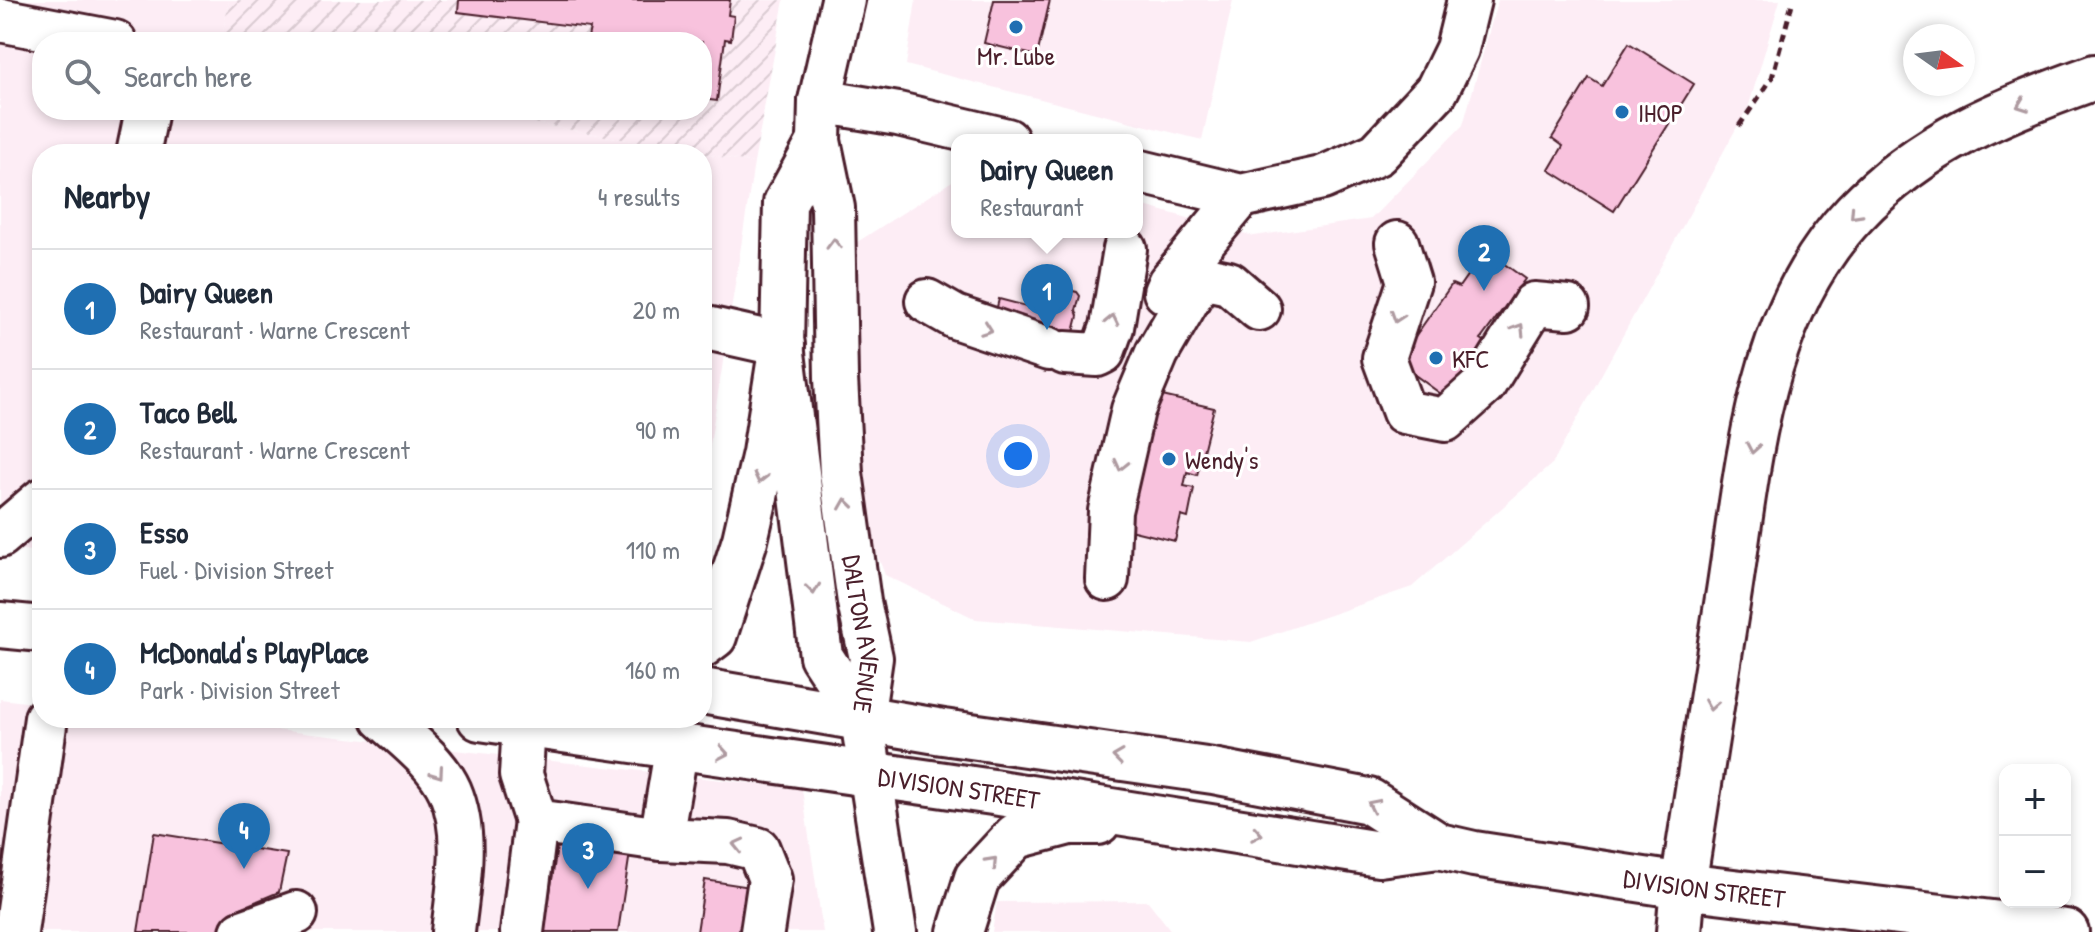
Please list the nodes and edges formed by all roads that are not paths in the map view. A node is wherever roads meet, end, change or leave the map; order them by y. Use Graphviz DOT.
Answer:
graph roads {
  1 [pos="843,0"];
  2 [pos="1469,0"];
  3 [pos="0,20"];
  4 [pos="63,32"];
  5 [pos="2095,77"];
  6 [pos="145,120"];
  7 [pos="820,121"];
  8 [pos="982,134"];
  9 [pos="140,144"];
  10 [pos="1143,172"];
  11 [pos="1241,196"];
  12 [pos="1397,243"];
  13 [pos="1125,249"];
  14 [pos="927,301"];
  15 [pos="1568,307"];
  16 [pos="1259,309"];
  17 [pos="712,329"];
  18 [pos="782,345"];
  19 [pos="1133,410"];
  20 [pos="32,509"];
  21 [pos="0,536"];
  22 [pos="1107,579"];
  23 [pos="0,625"];
  24 [pos="32,628"];
  25 [pos="712,638"];
  26 [pos="712,693"];
  27 [pos="862,719"];
  28 [pos="45,728"];
  29 [pos="393,728"];
  30 [pos="524,728"];
  31 [pos="553,728"];
  32 [pos="677,745"];
  33 [pos="869,773"];
  34 [pos="536,821"];
  35 [pos="1180,821"];
  36 [pos="661,839"];
  37 [pos="1439,846"];
  38 [pos="1683,886"];
  39 [pos="296,913"];
  40 [pos="16,932"];
  41 [pos="242,932"];
  42 [pos="453,932"];
  43 [pos="522,932"];
  44 [pos="762,932"];
  45 [pos="895,932"];
  46 [pos="960,932"];
  47 [pos="1679,932"];
  48 [pos="2066,932"];
  1 -- 7 [label="street, DALTON AVENUE"];
  2 -- 11 [label="street"];
  3 -- 4 [label="street"];
  5 -- 38 [label="main road, one-way"];
  6 -- 9 [label="street"];
  7 -- 8 [label="street"];
  7 -- 18 [label="street, DALTON AVENUE"];
  27 -- 7 [label="street, DALTON AVENUE, one-way"];
  10 -- 11 [label="street"];
  11 -- 19 [label="street"];
  12 -- 15 [label="street, one-way"];
  14 -- 13 [label="street, one-way"];
  16 -- 19 [label="street"];
  17 -- 18 [label="street"];
  18 -- 25 [label="main road, one-way"];
  18 -- 27 [label="street, DALTON AVENUE, one-way"];
  19 -- 22 [label="street, one-way"];
  20 -- 21 [label="street"];
  23 -- 24 [label="main road"];
  26 -- 27 [label="main road, DIVISION STREET"];
  27 -- 33 [label="street"];
  37 -- 27 [label="main road, DIVISION STREET, one-way"];
  28 -- 40 [label="street"];
  29 -- 42 [label="street, one-way"];
  30 -- 34 [label="street"];
  31 -- 32 [label="main road, DIVISION STREET"];
  32 -- 33 [label="main road, DIVISION STREET, one-way"];
  32 -- 36 [label="street"];
  33 -- 35 [label="main road, DIVISION STREET"];
  33 -- 45 [label="street"];
  34 -- 36 [label="street"];
  34 -- 43 [label="street"];
  35 -- 37 [label="main road, DIVISION STREET, one-way"];
  46 -- 35 [label="main road, one-way"];
  44 -- 36 [label="street, one-way"];
  37 -- 38 [label="main road, DIVISION STREET"];
  38 -- 47 [label="main road"];
  38 -- 48 [label="main road, DIVISION STREET"];
  39 -- 41 [label="street"];
}
